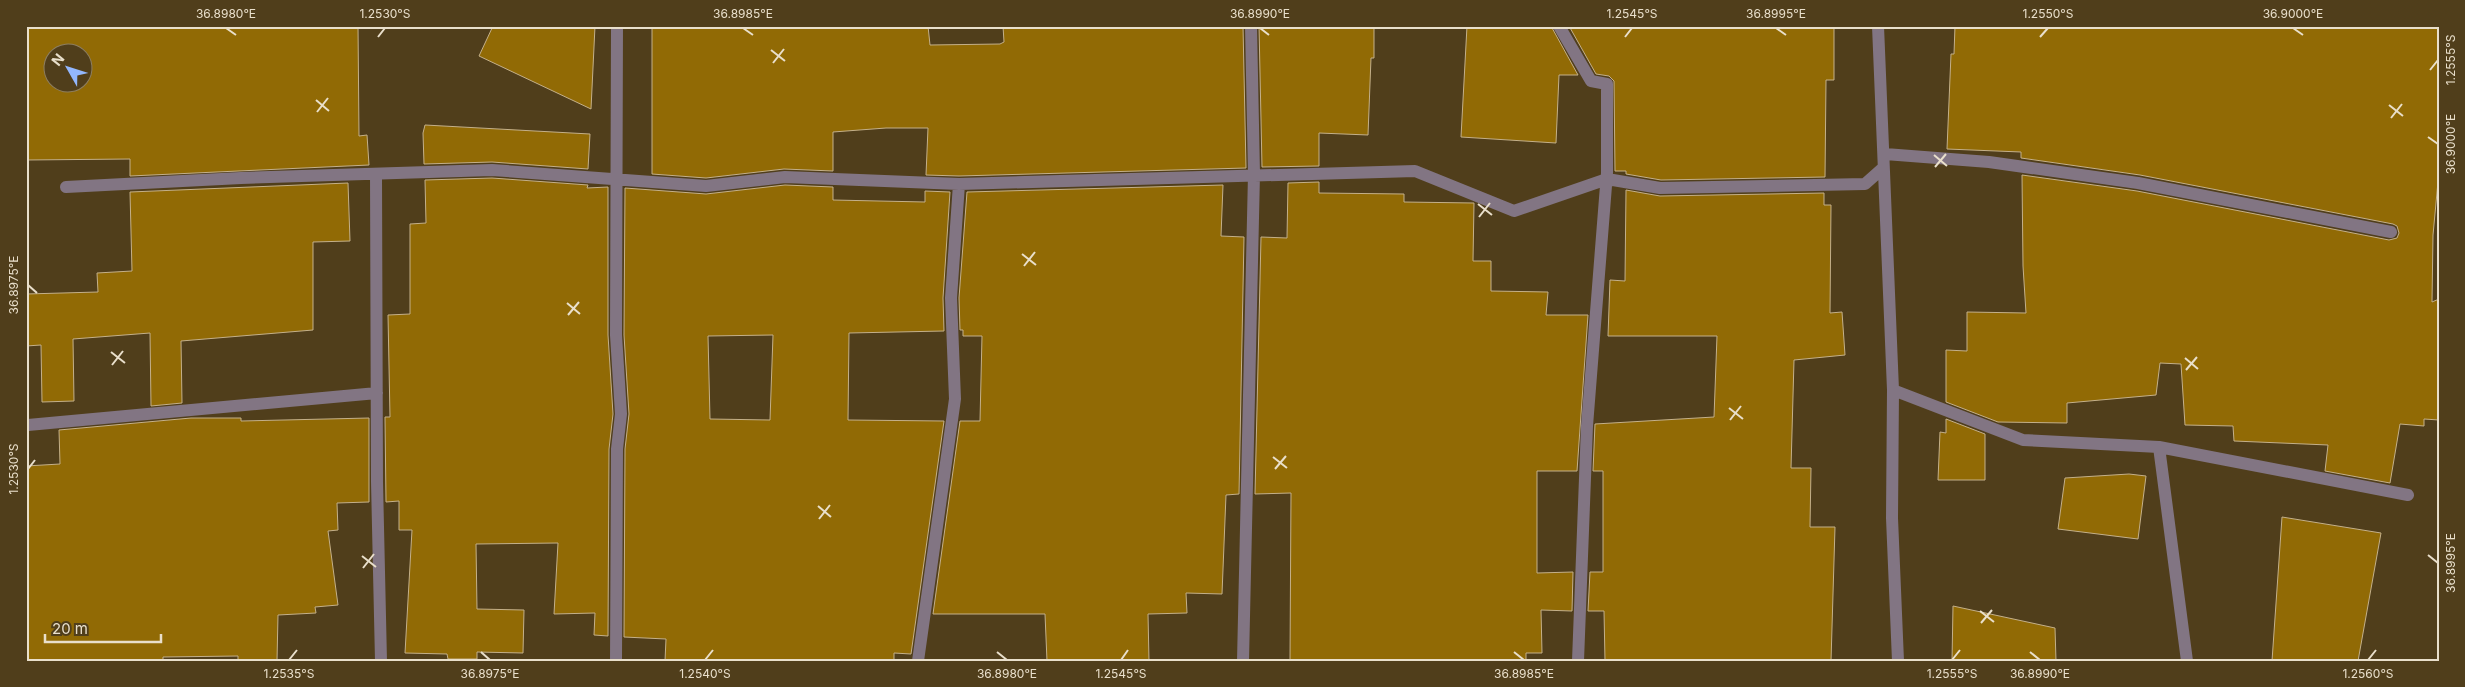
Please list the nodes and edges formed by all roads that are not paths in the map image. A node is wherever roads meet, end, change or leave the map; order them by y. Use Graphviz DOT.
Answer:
graph roads {
  1 [pos="617,26"];
  2 [pos="1251,26"];
  3 [pos="1559,26"];
  4 [pos="1878,26"];
  5 [pos="1884,154"];
  6 [pos="1883,168"];
  7 [pos="376,174"];
  8 [pos="1254,174"];
  9 [pos="618,179"];
  10 [pos="1607,179"];
  11 [pos="959,184"];
  12 [pos="66,187"];
  13 [pos="2391,232"];
  14 [pos="1893,390"];
  15 [pos="377,394"];
  16 [pos="28,425"];
  17 [pos="2159,447"];
  18 [pos="2408,495"];
  19 [pos="381,661"];
  20 [pos="616,661"];
  21 [pos="918,661"];
  22 [pos="1243,661"];
  23 [pos="1578,661"];
  24 [pos="1898,661"];
  25 [pos="2187,661"];
  1 -- 9 [label="street"];
  2 -- 8 [label="street"];
  3 -- 10 [label="street"];
  4 -- 5 [label="street"];
  5 -- 6 [label="street"];
  5 -- 13 [label="street"];
  6 -- 10 [label="street"];
  6 -- 14 [label="street"];
  7 -- 9 [label="street"];
  7 -- 12 [label="street"];
  7 -- 15 [label="street"];
  8 -- 10 [label="street"];
  8 -- 11 [label="street"];
  8 -- 22 [label="street"];
  9 -- 11 [label="street"];
  9 -- 20 [label="street"];
  10 -- 23 [label="street"];
  11 -- 21 [label="street"];
  14 -- 17 [label="street"];
  14 -- 24 [label="street"];
  15 -- 16 [label="street"];
  15 -- 19 [label="street"];
  17 -- 18 [label="street"];
  17 -- 25 [label="street"];
}
